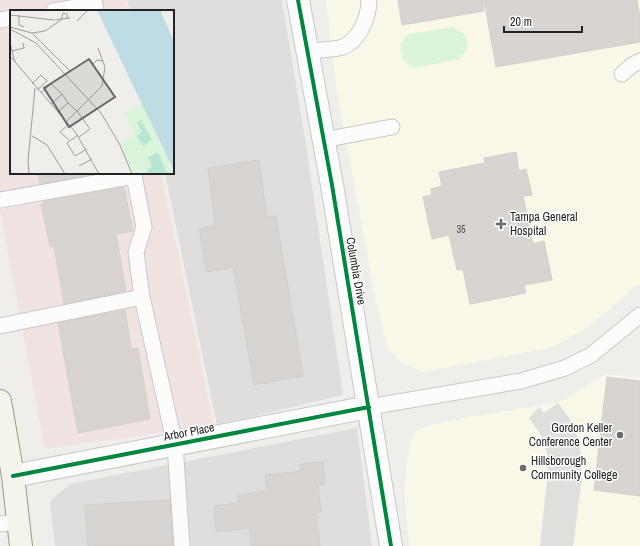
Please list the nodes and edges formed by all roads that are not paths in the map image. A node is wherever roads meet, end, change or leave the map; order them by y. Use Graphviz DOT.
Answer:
graph roads {
  1 [pos="298,0"];
  2 [pos="371,2"];
  3 [pos="95,5"];
  4 [pos="60,10"];
  5 [pos="10,18"];
  6 [pos="0,20"];
  7 [pos="307,51"];
  8 [pos="640,61"];
  9 [pos="622,74"];
  10 [pos="392,127"];
  11 [pos="324,140"];
  12 [pos="134,175"];
  13 [pos="0,200"];
  14 [pos="142,297"];
  15 [pos="640,315"];
  16 [pos="0,326"];
  17 [pos="0,401"];
  18 [pos="369,407"];
  19 [pos="175,445"];
  20 [pos="13,476"];
  21 [pos="9,523"];
  22 [pos="21,546"];
  23 [pos="182,546"];
  24 [pos="391,546"];
  1 -- 7 [label="street, Columbia Drive"];
  2 -- 7 [label="lane"];
  3 -- 4 [label="lane"];
  5 -- 6 [label="lane"];
  7 -- 11 [label="street, Columbia Drive"];
  8 -- 9 [label="lane"];
  10 -- 11 [label="lane"];
  11 -- 18 [label="street, Columbia Drive"];
  12 -- 13 [label="lane"];
  12 -- 14 [label="lane"];
  14 -- 16 [label="lane"];
  14 -- 19 [label="lane"];
  15 -- 18 [label="lane"];
  17 -- 20 [label="street"];
  18 -- 19 [label="street, Arbor Place"];
  18 -- 24 [label="street, Columbia Drive"];
  19 -- 20 [label="street, Arbor Place"];
  19 -- 23 [label="lane"];
  20 -- 21 [label="street"];
  21 -- 22 [label="street"];
}
